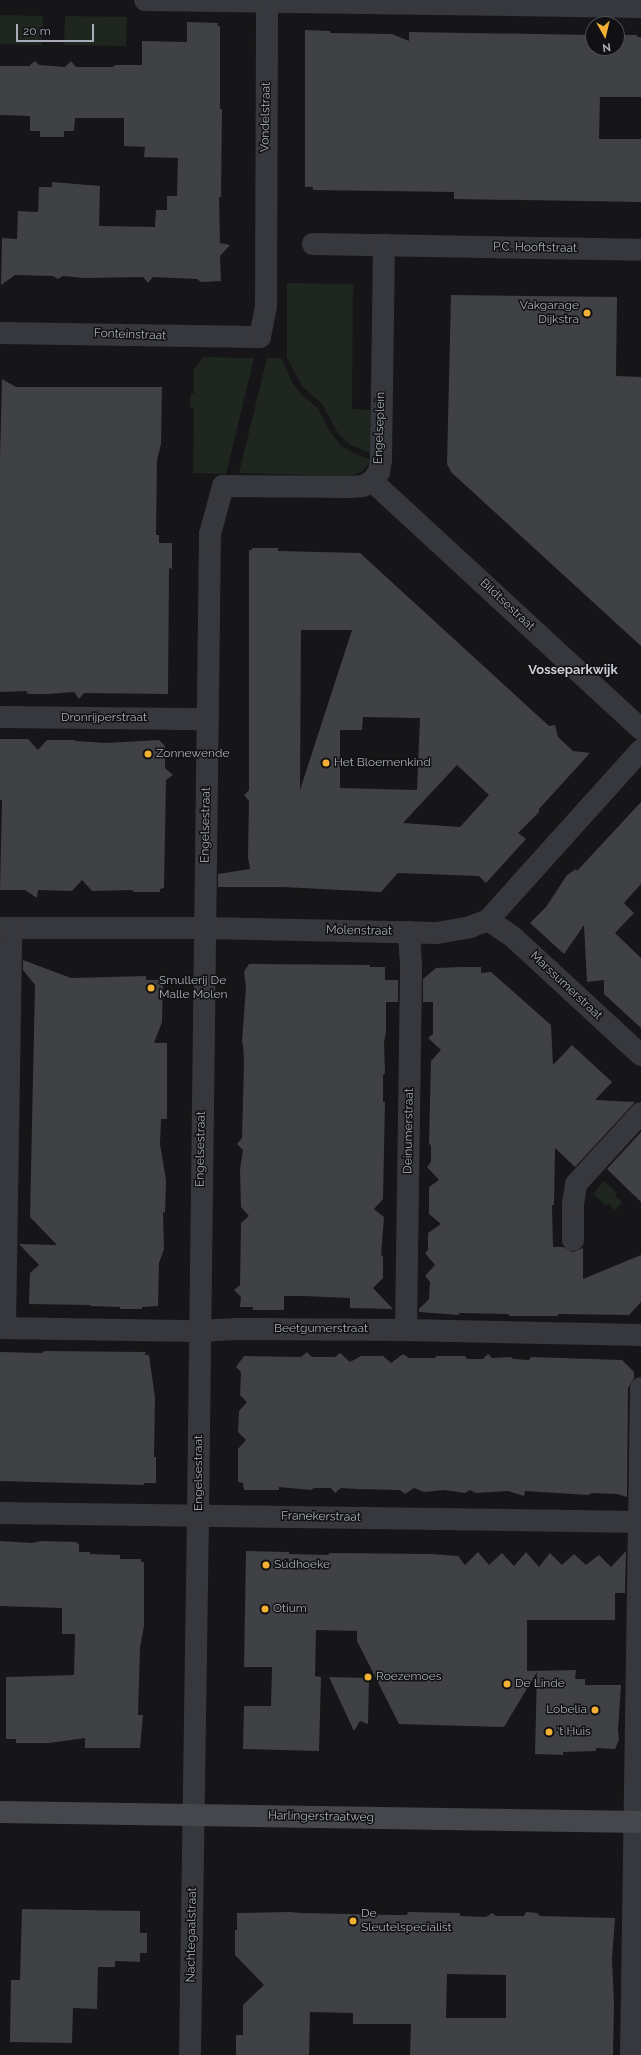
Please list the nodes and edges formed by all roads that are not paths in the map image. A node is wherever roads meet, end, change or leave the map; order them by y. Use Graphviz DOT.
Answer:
graph roads {
  1 [pos="145,0"];
  2 [pos="267,1"];
  3 [pos="641,7"];
  4 [pos="314,244"];
  5 [pos="384,246"];
  6 [pos="641,250"];
  7 [pos="0,333"];
  8 [pos="260,337"];
  9 [pos="372,482"];
  10 [pos="223,486"];
  11 [pos="0,717"];
  12 [pos="208,718"];
  13 [pos="641,729"];
  14 [pos="641,750"];
  15 [pos="488,920"];
  16 [pos="5,928"];
  17 [pos="204,928"];
  18 [pos="409,932"];
  19 [pos="641,1055"];
  20 [pos="641,1113"];
  21 [pos="4,1146"];
  22 [pos="573,1240"];
  23 [pos="2,1328"];
  24 [pos="406,1330"];
  25 [pos="199,1331"];
  26 [pos="641,1338"];
  27 [pos="641,1388"];
  28 [pos="0,1513"];
  29 [pos="198,1515"];
  30 [pos="640,1522"];
  31 [pos="0,1812"];
  32 [pos="194,1814"];
  33 [pos="638,1822"];
  34 [pos="190,2055"];
  35 [pos="631,2055"];
  1 -- 2 [label="street"];
  2 -- 3 [label="street"];
  2 -- 8 [label="street, Vondelstraat"];
  4 -- 5 [label="street"];
  5 -- 6 [label="street, P.C. Hooftstraat"];
  5 -- 9 [label="street, Engelseplein"];
  7 -- 8 [label="street, Fonteinstraat"];
  9 -- 10 [label="street, Engelseplein"];
  9 -- 13 [label="street, Bildtsestraat"];
  10 -- 12 [label="street, Engelsestraat"];
  11 -- 12 [label="street, Dronrijperstraat"];
  12 -- 17 [label="street, Engelsestraat"];
  14 -- 15 [label="street"];
  15 -- 18 [label="street, Molenstraat"];
  15 -- 19 [label="street, Marssumerstraat"];
  16 -- 17 [label="street, Molenstraat"];
  16 -- 21 [label="street"];
  17 -- 18 [label="street, Molenstraat"];
  17 -- 25 [label="street, Engelsestraat"];
  18 -- 24 [label="street, Deinumerstraat"];
  20 -- 22 [label="street"];
  21 -- 23 [label="street"];
  23 -- 25 [label="street, Beetgumerstraat"];
  24 -- 25 [label="street, Beetgumerstraat"];
  24 -- 26 [label="street, Beetgumerstraat"];
  25 -- 29 [label="street, Engelsestraat"];
  27 -- 30 [label="street"];
  28 -- 29 [label="street, Franekerstraat"];
  29 -- 30 [label="street, Franekerstraat"];
  29 -- 32 [label="street, Engelsestraat"];
  30 -- 33 [label="street"];
  31 -- 32 [label="main road, Harlingerstraatweg"];
  32 -- 33 [label="main road, Harlingerstraatweg"];
  32 -- 34 [label="street, Nachtegaalstraat"];
  33 -- 35 [label="street"];
}
